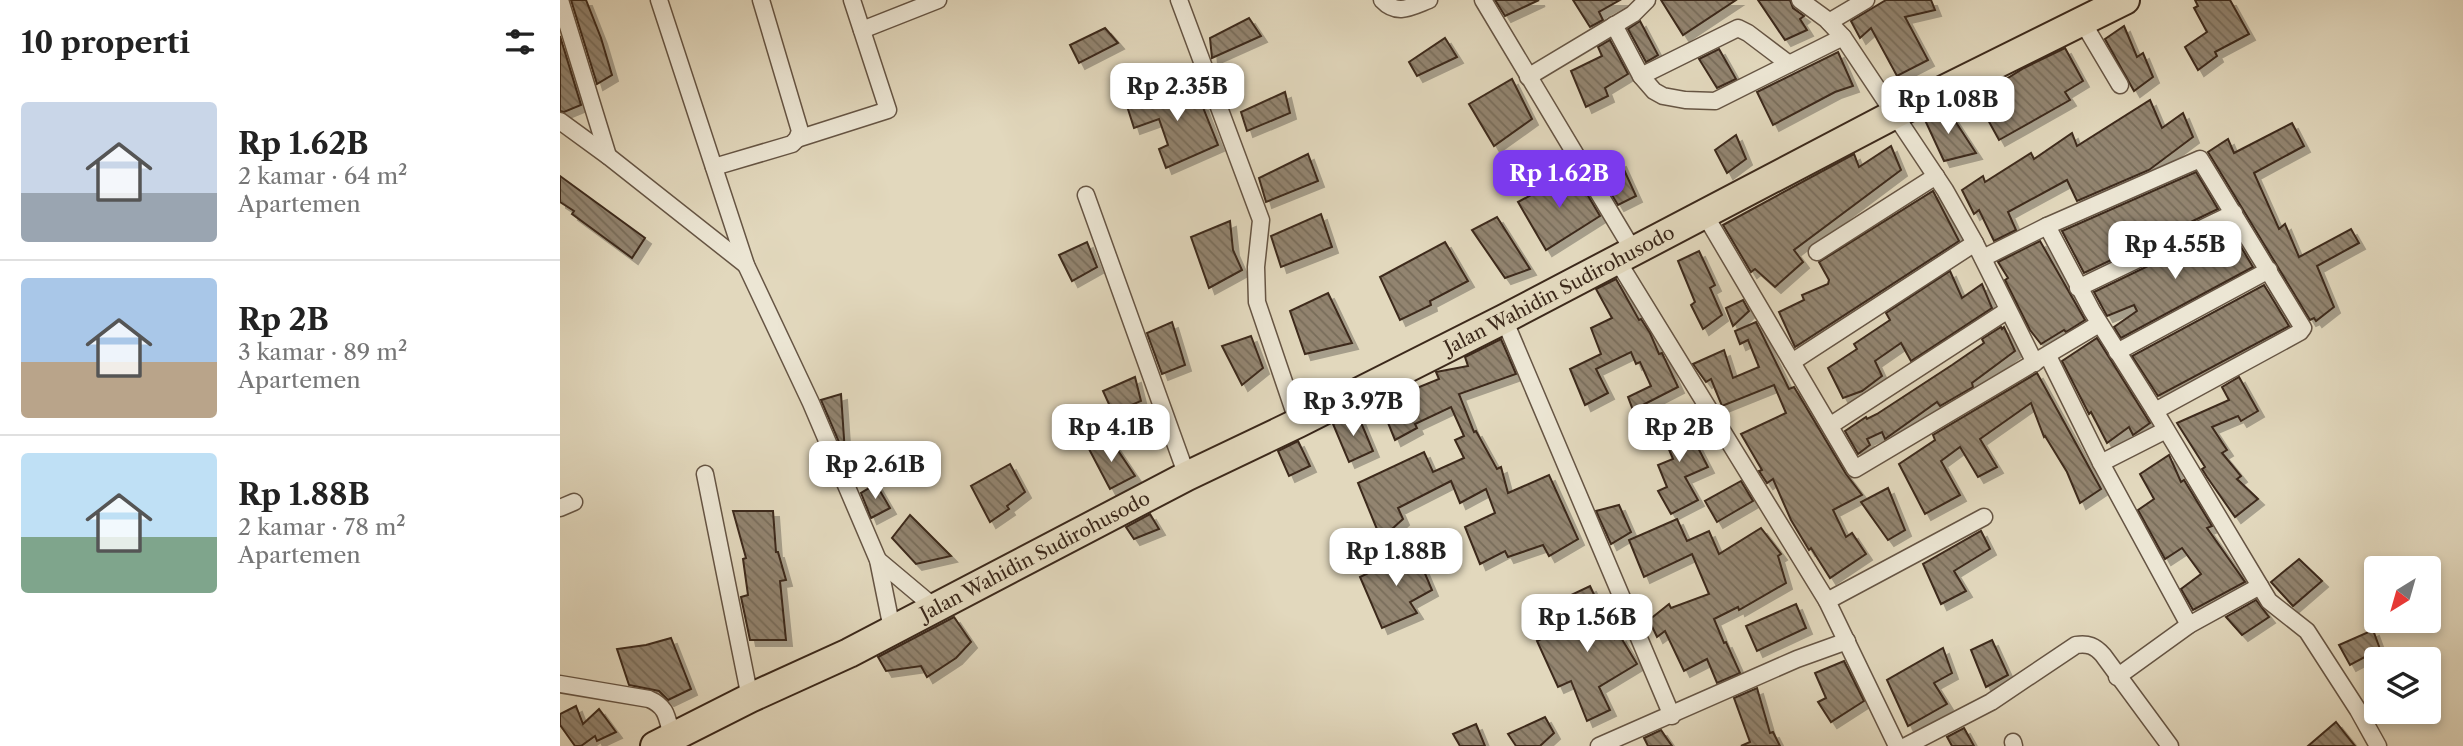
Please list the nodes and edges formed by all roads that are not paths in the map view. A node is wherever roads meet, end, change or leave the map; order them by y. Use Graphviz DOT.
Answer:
graph roads {
  1 [pos="560,0"];
  2 [pos="659,0"];
  3 [pos="761,0"];
  4 [pos="852,0"];
  5 [pos="938,0"];
  6 [pos="1180,0"];
  7 [pos="1382,0"];
  8 [pos="1429,0"];
  9 [pos="1483,0"];
  10 [pos="1647,0"];
  11 [pos="1800,0"];
  12 [pos="1866,0"];
  13 [pos="2125,0"];
  14 [pos="2082,21"];
  15 [pos="1829,22"];
  16 [pos="1614,25"];
  17 [pos="862,30"];
  18 [pos="1843,37"];
  19 [pos="1789,64"];
  20 [pos="1641,76"];
  21 [pos="1528,77"];
  22 [pos="2120,85"];
  23 [pos="1895,114"];
  24 [pos="560,121"];
  25 [pos="797,139"];
  26 [pos="608,156"];
  27 [pos="714,167"];
  28 [pos="1936,176"];
  29 [pos="1086,195"];
  30 [pos="2234,213"];
  31 [pos="1705,215"];
  32 [pos="2047,226"];
  33 [pos="1975,243"];
  34 [pos="1817,252"];
  35 [pos="1625,256"];
  36 [pos="1983,258"];
  37 [pos="746,265"];
  38 [pos="2269,270"];
  39 [pos="2078,288"];
  40 [pos="2008,310"];
  41 [pos="1504,319"];
  42 [pos="2099,324"];
  43 [pos="2117,352"];
  44 [pos="2042,359"];
  45 [pos="1792,362"];
  46 [pos="2155,411"];
  47 [pos="1298,423"];
  48 [pos="1831,425"];
  49 [pos="2166,430"];
  50 [pos="2101,463"];
  51 [pos="705,474"];
  52 [pos="1187,476"];
  53 [pos="1984,517"];
  54 [pos="878,560"];
  55 [pos="2260,586"];
  56 [pos="1827,600"];
  57 [pos="934,607"];
  58 [pos="2189,625"];
  59 [pos="892,629"];
  60 [pos="1847,640"];
  61 [pos="2118,677"];
  62 [pos="560,684"];
  63 [pos="750,698"];
  64 [pos="1672,716"];
  65 [pos="664,742"];
  66 [pos="1599,746"];
  67 [pos="1898,746"];
  68 [pos="1906,746"];
  69 [pos="2170,746"];
  70 [pos="2378,746"];
  1 -- 26 [label="street"];
  2 -- 27 [label="street"];
  3 -- 25 [label="street"];
  4 -- 17 [label="street"];
  5 -- 17 [label="street"];
  6 -- 47 [label="street"];
  7 -- 8 [label="street"];
  9 -- 21 [label="street"];
  10 -- 16 [label="street"];
  11 -- 15 [label="street"];
  12 -- 15 [label="street"];
  13 -- 14 [label="highway, Jalan Wahidin Sudirohusodo"];
  14 -- 22 [label="street"];
  14 -- 23 [label="highway, Jalan Wahidin Sudirohusodo"];
  15 -- 18 [label="street"];
  16 -- 20 [label="street"];
  16 -- 21 [label="street"];
  17 -- 25 [label="street"];
  18 -- 19 [label="street"];
  18 -- 23 [label="street"];
  19 -- 20 [label="street"];
  19 -- 20 [label="street"];
  21 -- 35 [label="street"];
  23 -- 28 [label="street"];
  23 -- 31 [label="highway, Jalan Wahidin Sudirohusodo"];
  24 -- 26 [label="street"];
  25 -- 27 [label="street"];
  26 -- 37 [label="street"];
  27 -- 37 [label="street"];
  28 -- 33 [label="street"];
  28 -- 34 [label="street"];
  29 -- 52 [label="street"];
  30 -- 32 [label="street"];
  30 -- 38 [label="street"];
  30 -- 39 [label="street"];
  31 -- 35 [label="highway, Jalan Wahidin Sudirohusodo"];
  31 -- 45 [label="street"];
  32 -- 36 [label="street"];
  32 -- 39 [label="street"];
  33 -- 36 [label="street"];
  33 -- 45 [label="street"];
  35 -- 41 [label="highway, Jalan Wahidin Sudirohusodo"];
  35 -- 56 [label="street"];
  36 -- 40 [label="street"];
  37 -- 54 [label="street"];
  38 -- 43 [label="street"];
  38 -- 46 [label="street"];
  39 -- 42 [label="street"];
  40 -- 44 [label="street"];
  40 -- 48 [label="street"];
  41 -- 47 [label="highway, Jalan Wahidin Sudirohusodo"];
  41 -- 64 [label="street"];
  42 -- 43 [label="street"];
  42 -- 44 [label="street"];
  43 -- 46 [label="street"];
  44 -- 48 [label="street"];
  44 -- 50 [label="street"];
  45 -- 48 [label="street"];
  46 -- 49 [label="street"];
  47 -- 52 [label="highway, Jalan Wahidin Sudirohusodo"];
  49 -- 50 [label="street"];
  49 -- 55 [label="street"];
  50 -- 58 [label="street"];
  51 -- 63 [label="street"];
  52 -- 57 [label="highway, Jalan Wahidin Sudirohusodo"];
  53 -- 56 [label="street"];
  54 -- 57 [label="street"];
  54 -- 59 [label="street"];
  55 -- 58 [label="street"];
  55 -- 70 [label="street"];
  56 -- 60 [label="street"];
  57 -- 59 [label="highway, Jalan Wahidin Sudirohusodo"];
  58 -- 61 [label="street"];
  59 -- 63 [label="highway, Jalan Wahidin Sudirohusodo"];
  60 -- 64 [label="street"];
  60 -- 67 [label="street"];
  61 -- 68 [label="street"];
  61 -- 69 [label="street"];
  62 -- 65 [label="street"];
  63 -- 65 [label="highway, Jalan Wahidin Sudirohusodo"];
  64 -- 66 [label="street"];
}
